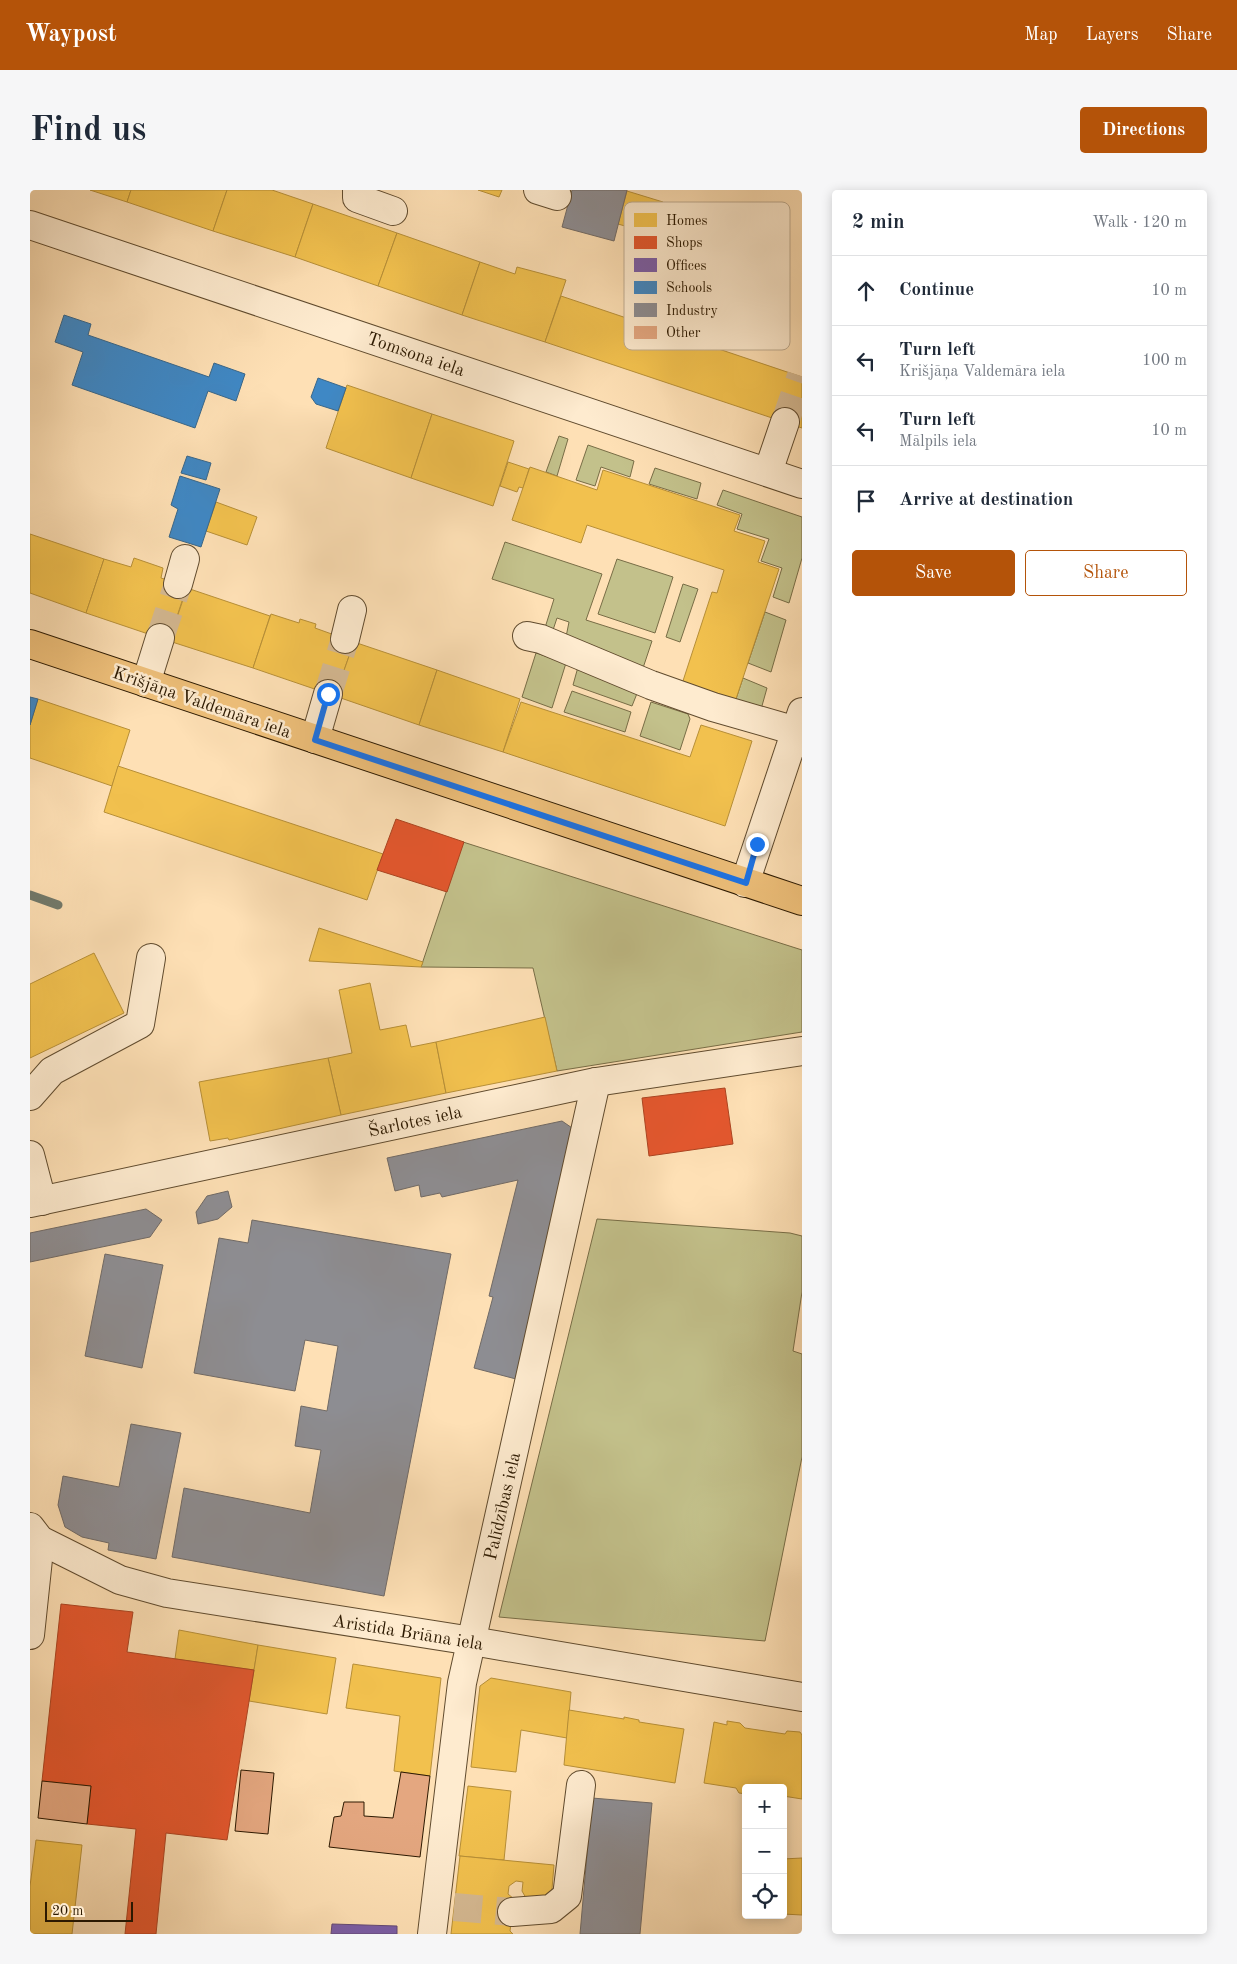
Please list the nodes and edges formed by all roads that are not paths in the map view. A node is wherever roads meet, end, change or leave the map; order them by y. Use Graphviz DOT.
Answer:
graph roads {
  1 [pos="357,190"];
  2 [pos="393,211"];
  3 [pos="30,225"];
  4 [pos="785,422"];
  5 [pos="768,472"];
  6 [pos="802,484"];
  7 [pos="352,610"];
  8 [pos="527,636"];
  9 [pos="160,638"];
  10 [pos="345,639"];
  11 [pos="30,644"];
  12 [pos="146,683"];
  13 [pos="328,694"];
  14 [pos="799,722"];
  15 [pos="315,740"];
  16 [pos="746,883"];
  17 [pos="802,901"];
  18 [pos="151,958"];
  19 [pos="802,1051"];
  20 [pos="596,1082"];
  21 [pos="30,1096"];
  22 [pos="30,1155"];
  23 [pos="36,1202"];
  24 [pos="32,1530"];
  25 [pos="30,1635"];
  26 [pos="472,1641"];
  27 [pos="802,1697"];
  28 [pos="581,1785"];
  29 [pos="512,1912"];
  30 [pos="432,1934"];
  1 -- 2 [label="street"];
  3 -- 5 [label="street, Tomsona iela"];
  4 -- 5 [label="street"];
  5 -- 6 [label="street, Tomsona iela"];
  7 -- 10 [label="street"];
  8 -- 14 [label="street"];
  9 -- 12 [label="street"];
  11 -- 12 [label="main road, Krišjāņa Valdemāra iela"];
  12 -- 15 [label="main road, Krišjāņa Valdemāra iela"];
  13 -- 15 [label="street"];
  14 -- 16 [label="street"];
  15 -- 16 [label="main road, Krišjāņa Valdemāra iela"];
  16 -- 17 [label="main road, Krišjāņa Valdemāra iela"];
  18 -- 21 [label="street"];
  19 -- 20 [label="street, Šarlotes iela"];
  20 -- 23 [label="street, Šarlotes iela"];
  20 -- 26 [label="street, Palīdzības iela"];
  22 -- 23 [label="street"];
  24 -- 25 [label="street"];
  24 -- 26 [label="street, Aristida Briāna iela"];
  26 -- 27 [label="street, Aristida Briāna iela"];
  26 -- 30 [label="street, Palīdzības iela"];
  28 -- 29 [label="street"];
}
